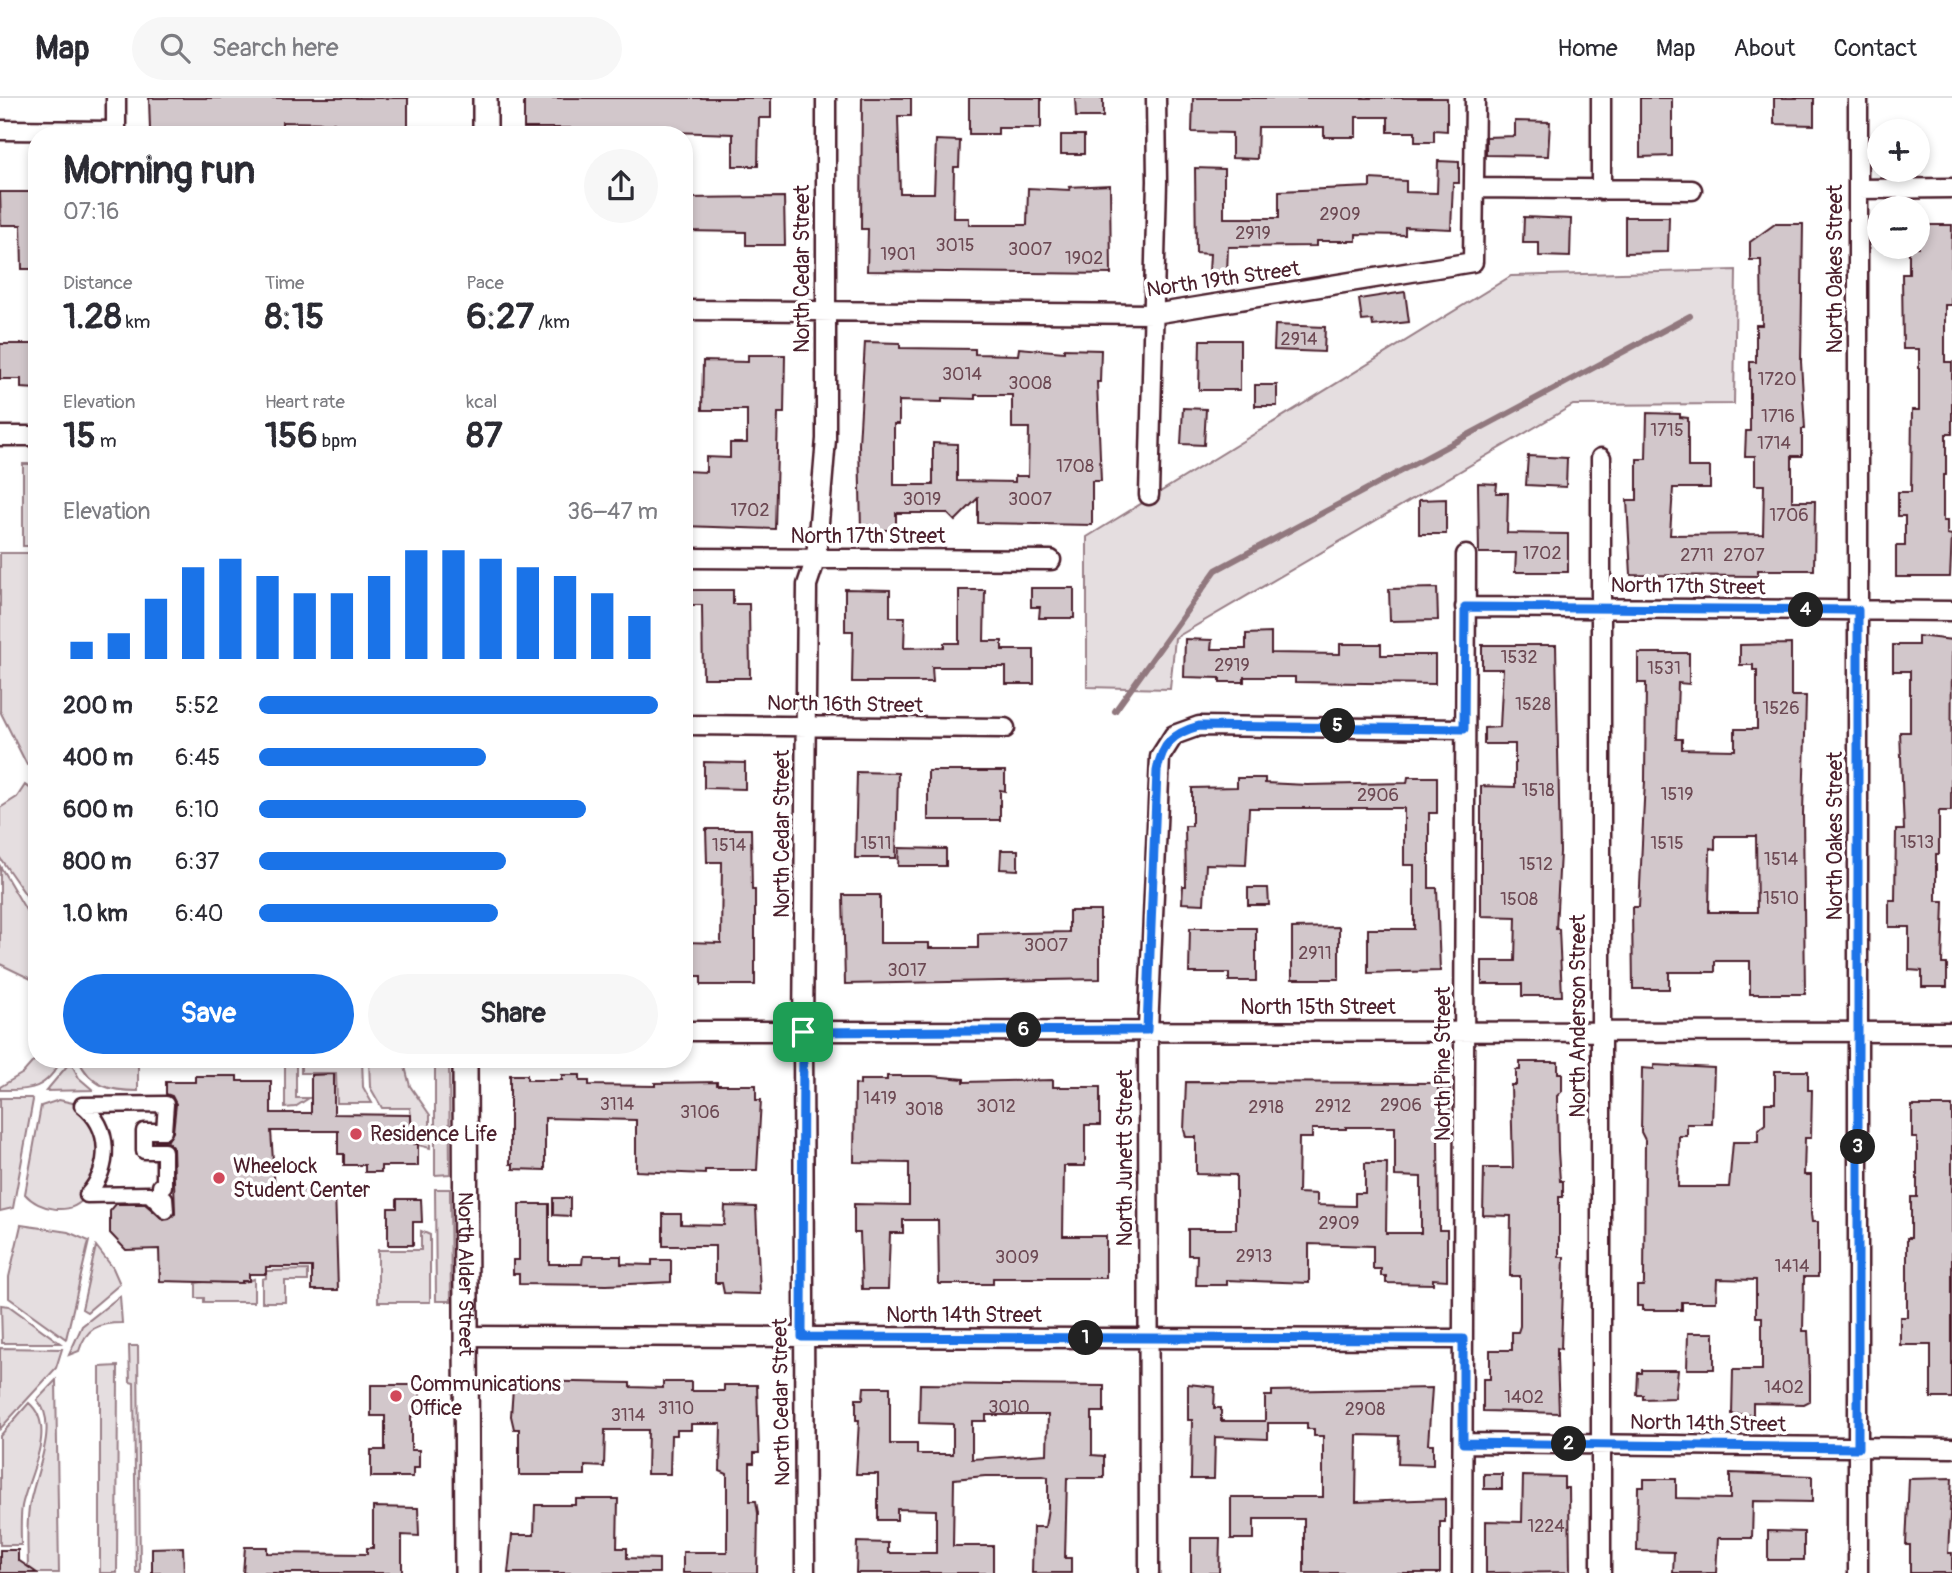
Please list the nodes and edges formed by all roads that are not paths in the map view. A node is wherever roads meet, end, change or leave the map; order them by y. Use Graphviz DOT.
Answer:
graph roads {
  1 [pos="116,98"];
  2 [pos="485,98"];
  3 [pos="826,98"];
  4 [pos="1156,98"];
  5 [pos="1475,98"];
  6 [pos="1601,98"];
  7 [pos="1858,98"];
  8 [pos="116,126"];
  9 [pos="485,126"];
  10 [pos="0,130"];
  11 [pos="28,131"];
  12 [pos="1474,188"];
  13 [pos="1952,188"];
  14 [pos="1858,189"];
  15 [pos="1601,190"];
  16 [pos="1692,190"];
  17 [pos="693,310"];
  18 [pos="824,311"];
  19 [pos="1154,314"];
  20 [pos="0,436"];
  21 [pos="28,436"];
  22 [pos="1601,458"];
  23 [pos="1149,495"];
  24 [pos="1466,555"];
  25 [pos="693,558"];
  26 [pos="816,558"];
  27 [pos="1051,560"];
  28 [pos="1465,607"];
  29 [pos="1601,608"];
  30 [pos="1858,610"];
  31 [pos="1952,611"];
  32 [pos="693,725"];
  33 [pos="806,727"];
  34 [pos="1006,728"];
  35 [pos="1464,729"];
  36 [pos="1147,1030"];
  37 [pos="1466,1030"];
  38 [pos="693,1031"];
  39 [pos="1601,1031"];
  40 [pos="803,1032"];
  41 [pos="1858,1032"];
  42 [pos="1952,1032"];
  43 [pos="465,1068"];
  44 [pos="82,1105"];
  45 [pos="465,1336"];
  46 [pos="802,1337"];
  47 [pos="1149,1338"];
  48 [pos="1463,1339"];
  49 [pos="1463,1443"];
  50 [pos="1601,1445"];
  51 [pos="1858,1448"];
  52 [pos="1952,1448"];
  53 [pos="467,1573"];
  54 [pos="805,1573"];
  55 [pos="1149,1573"];
  56 [pos="1462,1573"];
  57 [pos="1601,1573"];
  58 [pos="1858,1573"];
  1 -- 8 [label="street"];
  2 -- 9 [label="street"];
  3 -- 18 [label="street, North Cedar Street"];
  4 -- 19 [label="street"];
  5 -- 12 [label="street"];
  6 -- 15 [label="street"];
  7 -- 14 [label="street, North Oakes Street"];
  10 -- 11 [label="street"];
  12 -- 15 [label="street"];
  12 -- 19 [label="street, North 19th Street"];
  13 -- 14 [label="street"];
  14 -- 30 [label="street, North Oakes Street"];
  15 -- 16 [label="street"];
  17 -- 18 [label="street, North 19th Street"];
  18 -- 19 [label="street, North 19th Street"];
  18 -- 26 [label="street, North Cedar Street"];
  19 -- 23 [label="street"];
  20 -- 21 [label="street"];
  22 -- 29 [label="street, North Anderson Street"];
  24 -- 28 [label="street, North Pine Street"];
  25 -- 26 [label="street, North 17th Street"];
  26 -- 27 [label="street, North 17th Street"];
  26 -- 33 [label="street, North Cedar Street"];
  28 -- 29 [label="street, North 17th Street"];
  28 -- 35 [label="street, North Pine Street"];
  29 -- 30 [label="street, North 17th Street"];
  29 -- 39 [label="street, North Anderson Street"];
  30 -- 31 [label="street, North 17th Street"];
  30 -- 41 [label="street, North Oakes Street"];
  32 -- 33 [label="street, North 16th Street"];
  33 -- 34 [label="street, North 16th Street"];
  33 -- 40 [label="street, North Cedar Street"];
  35 -- 36 [label="street, North Junett Street"];
  35 -- 37 [label="street, North Pine Street"];
  36 -- 37 [label="street, North 15th Street"];
  36 -- 40 [label="street, North 15th Street"];
  36 -- 47 [label="street, North Junett Street"];
  37 -- 39 [label="street, North 15th Street"];
  37 -- 48 [label="street, North Pine Street"];
  38 -- 40 [label="street, North 15th Street"];
  39 -- 41 [label="street, North 15th Street"];
  39 -- 50 [label="street, North Anderson Street"];
  40 -- 46 [label="street, North Cedar Street"];
  41 -- 42 [label="street, North 15th Street"];
  41 -- 51 [label="street, North Oakes Street"];
  43 -- 45 [label="street, North Alder Street"];
  44 -- 44 [label="street"];
  45 -- 46 [label="street, North 14th Street"];
  45 -- 53 [label="street, North Alder Street"];
  46 -- 47 [label="street, North 14th Street"];
  46 -- 54 [label="street, North Cedar Street"];
  47 -- 48 [label="street, North 14th Street"];
  47 -- 55 [label="street, North Junett Street"];
  48 -- 49 [label="street, North Pine Street"];
  49 -- 50 [label="street, North 14th Street"];
  49 -- 56 [label="street, North Pine Street"];
  50 -- 51 [label="street, North 14th Street"];
  50 -- 57 [label="street, North Anderson Street"];
  51 -- 52 [label="street, North 14th Street"];
  51 -- 58 [label="street, North Oakes Street"];
}
